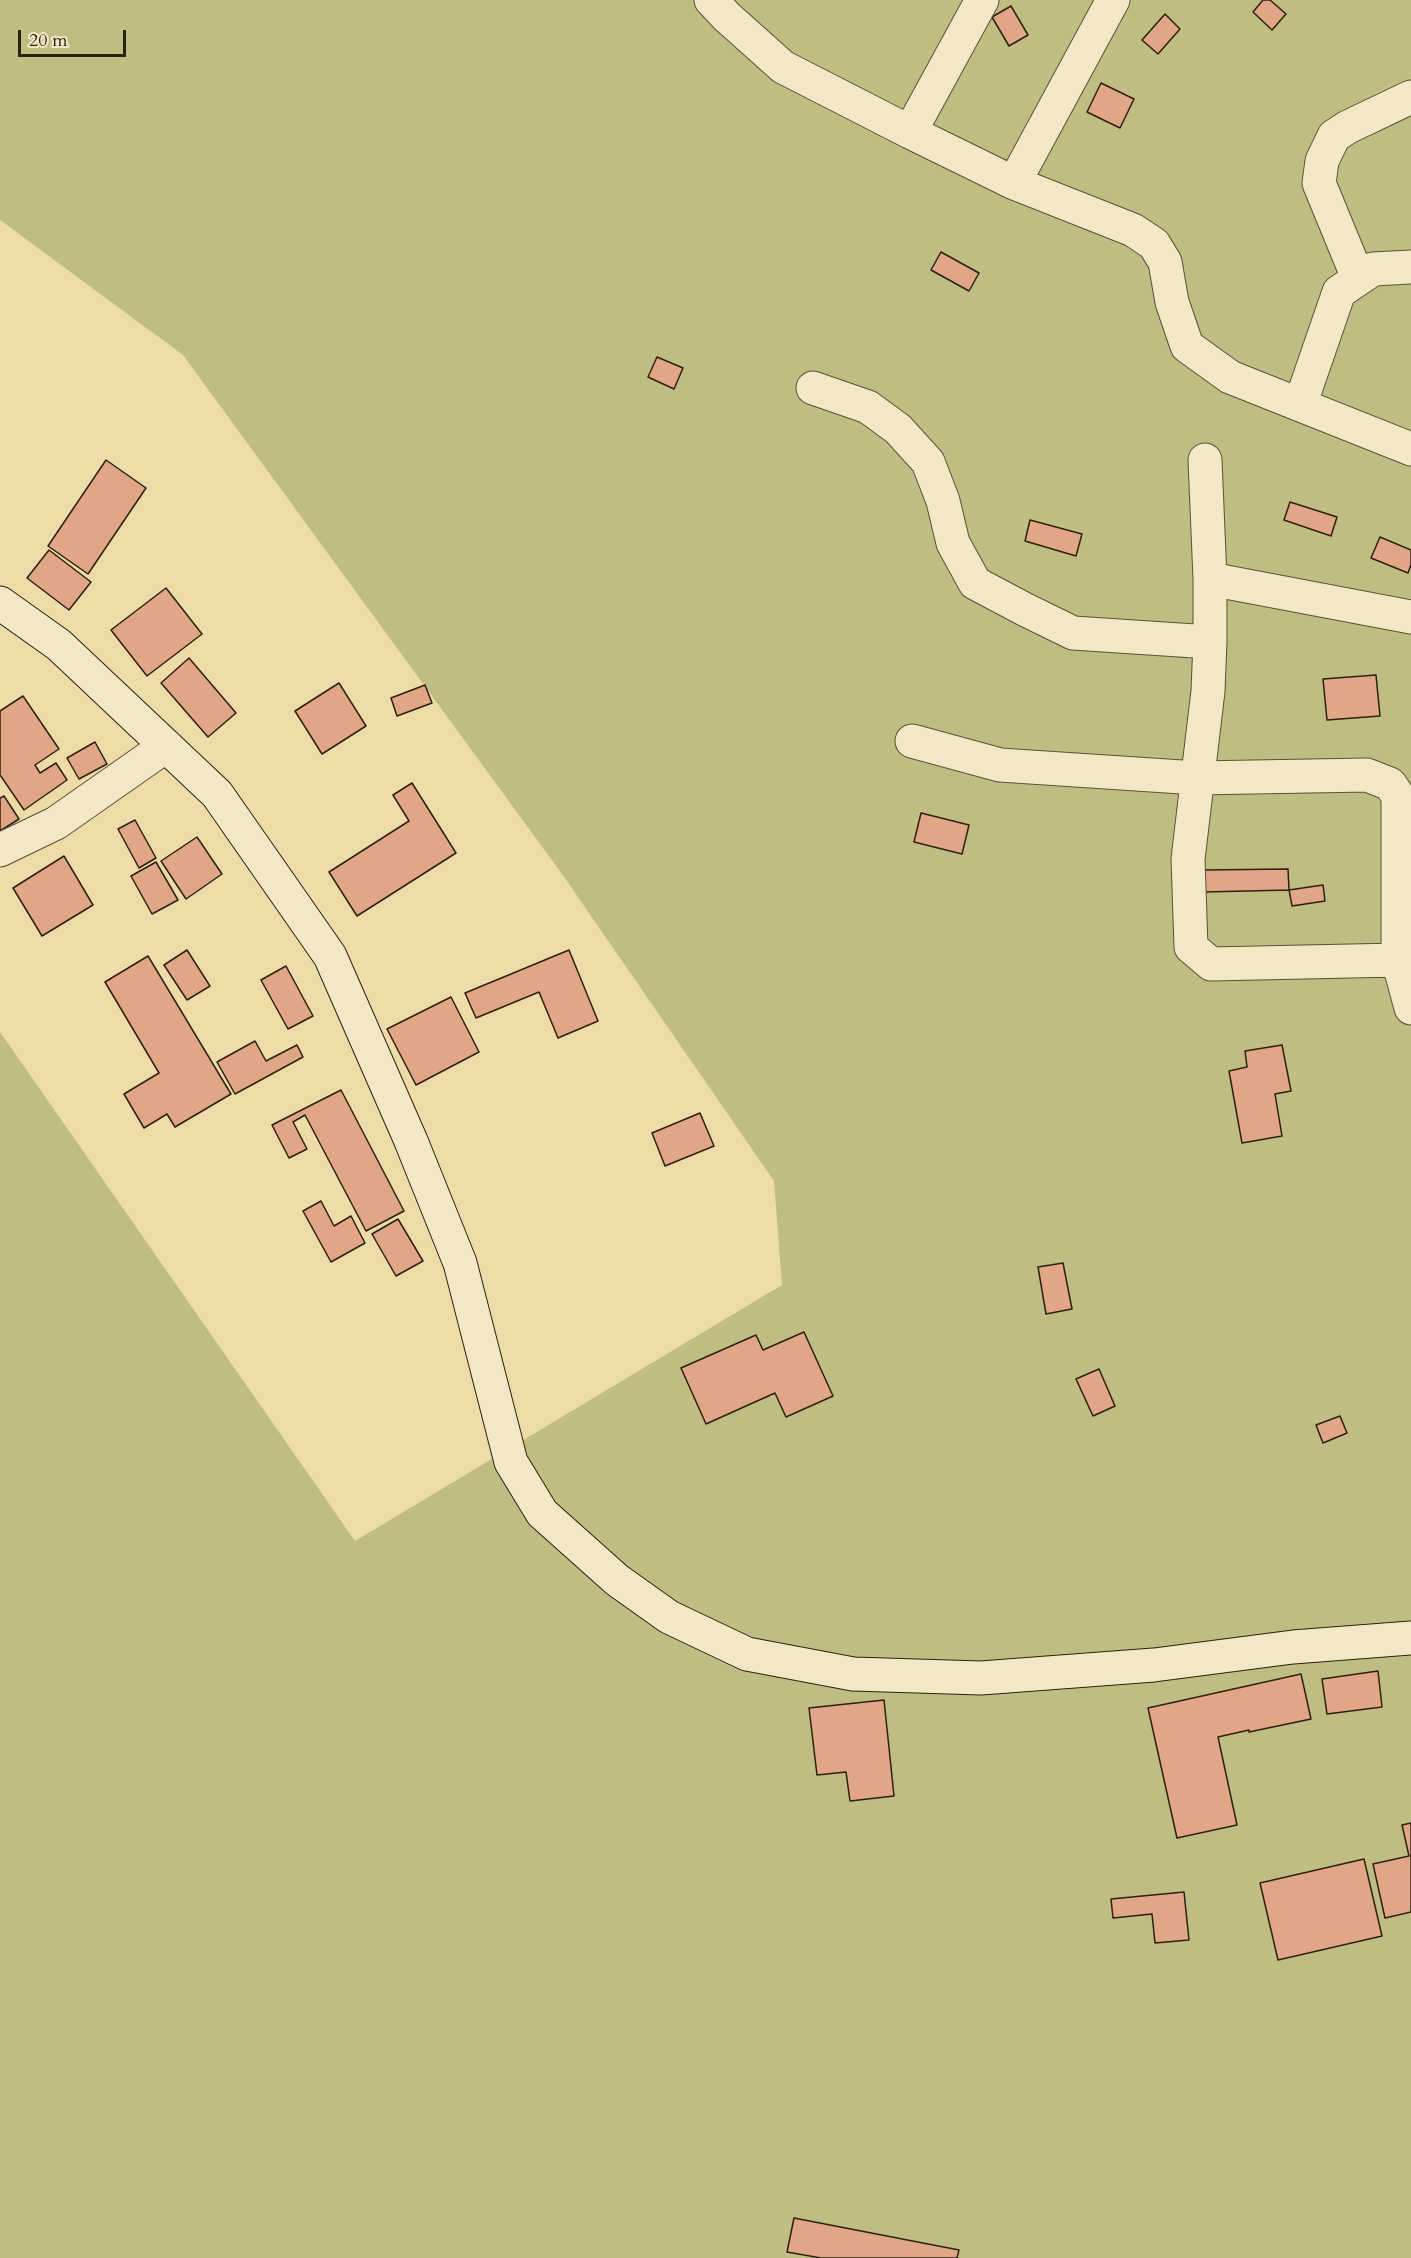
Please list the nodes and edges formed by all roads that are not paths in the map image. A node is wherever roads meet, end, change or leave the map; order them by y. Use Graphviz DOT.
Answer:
graph roads {
  1 [pos="982,0"];
  2 [pos="1113,0"];
  3 [pos="727,6"];
  4 [pos="1411,97"];
  5 [pos="910,132"];
  6 [pos="1014,183"];
  7 [pos="1411,267"];
  8 [pos="1358,278"];
  9 [pos="813,388"];
  10 [pos="1300,405"];
  11 [pos="1405,439"];
  12 [pos="1205,460"];
  13 [pos="1210,579"];
  14 [pos="0,603"];
  15 [pos="1411,617"];
  16 [pos="1210,642"];
  17 [pos="912,741"];
  18 [pos="166,746"];
  19 [pos="1197,778"];
  20 [pos="0,850"];
  21 [pos="1398,960"];
  22 [pos="1411,1008"];
  23 [pos="1411,1638"];
  1 -- 5 [label="street"];
  2 -- 6 [label="street"];
  3 -- 5 [label="street"];
  4 -- 8 [label="street"];
  5 -- 6 [label="street"];
  6 -- 10 [label="street"];
  7 -- 8 [label="street"];
  8 -- 10 [label="street"];
  9 -- 16 [label="street"];
  10 -- 11 [label="street"];
  12 -- 13 [label="street"];
  13 -- 15 [label="street"];
  13 -- 16 [label="street"];
  14 -- 18 [label="street"];
  16 -- 19 [label="street"];
  17 -- 19 [label="street"];
  18 -- 20 [label="street"];
  18 -- 23 [label="street"];
  19 -- 21 [label="street"];
  19 -- 21 [label="street"];
  21 -- 22 [label="street"];
}
